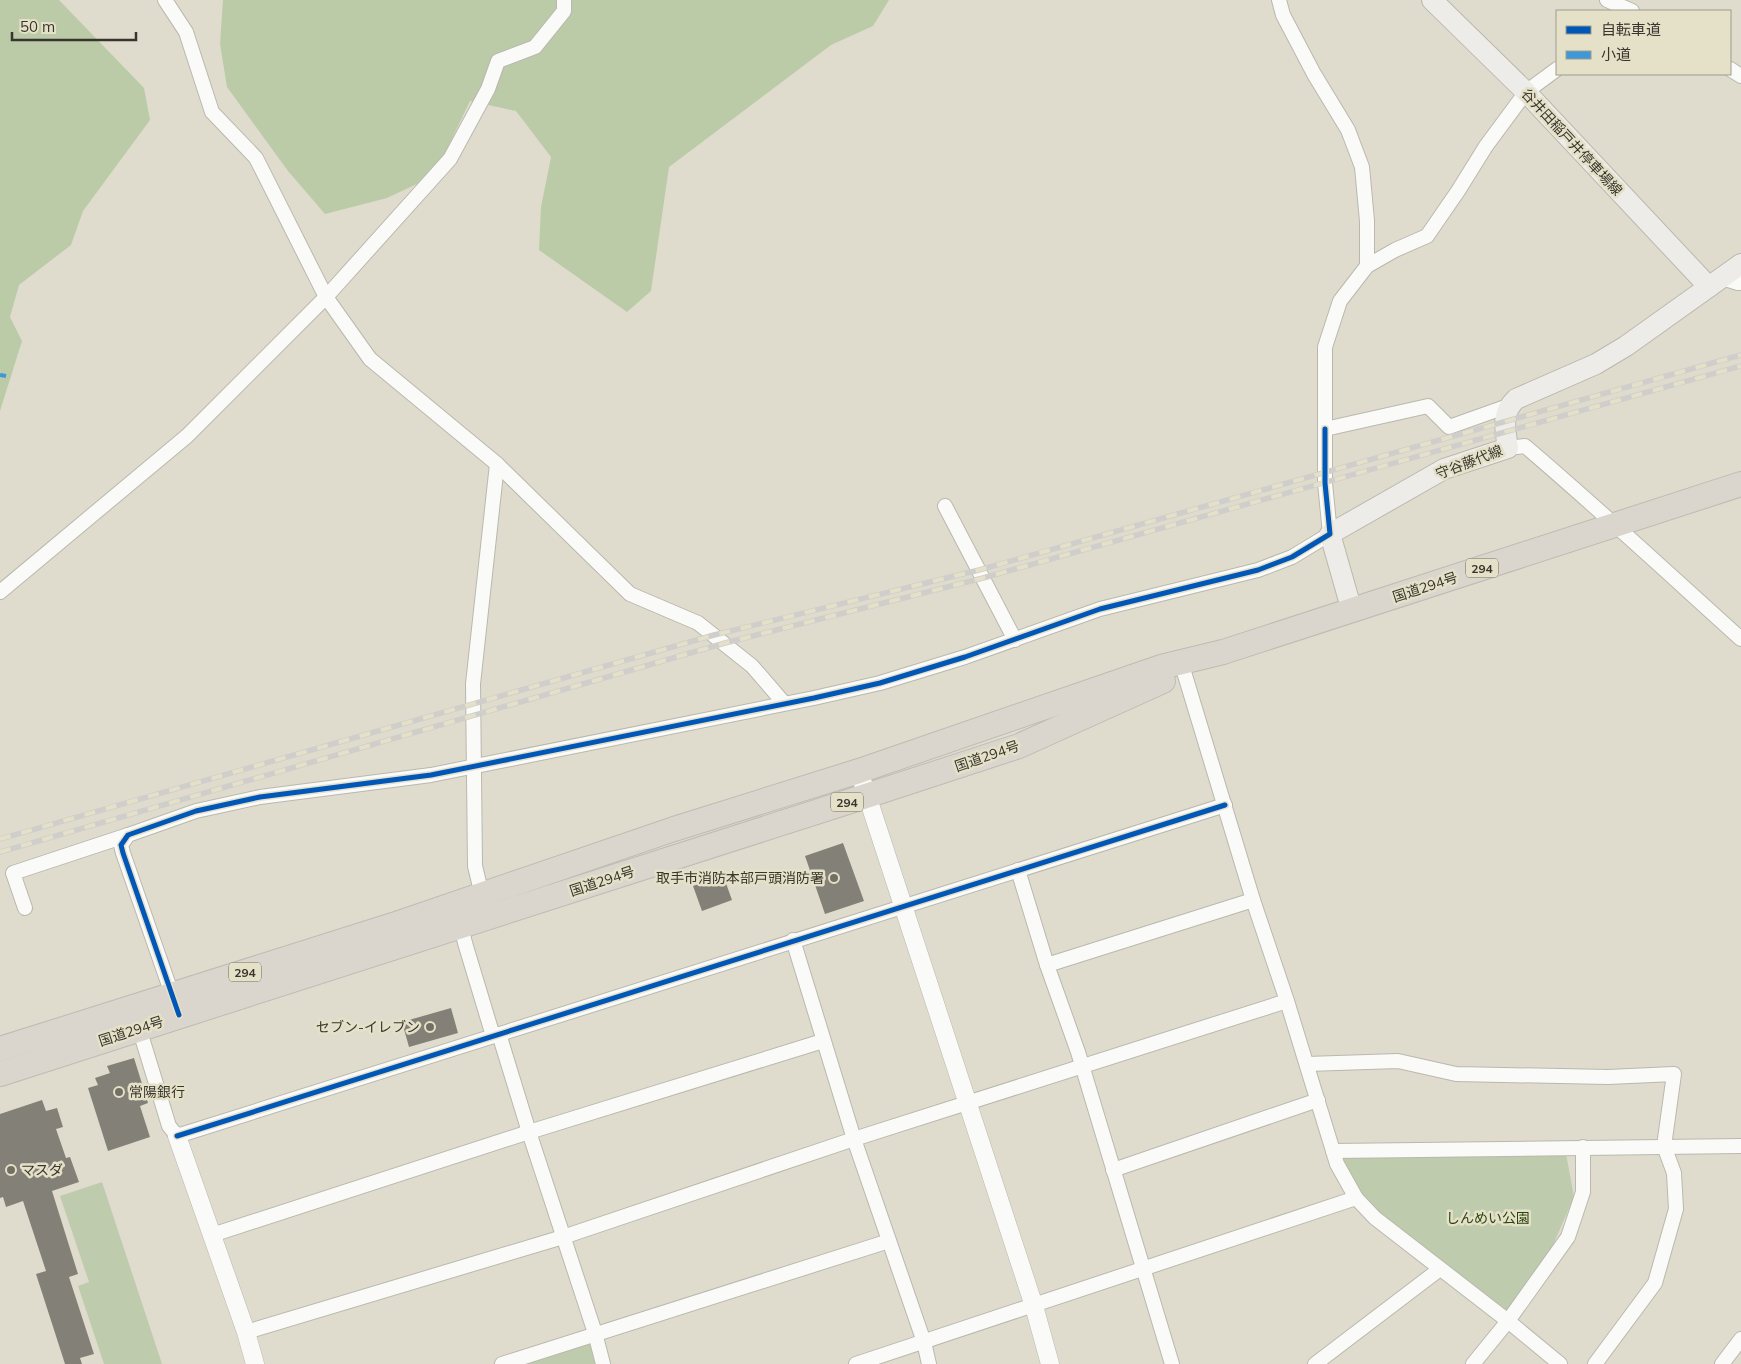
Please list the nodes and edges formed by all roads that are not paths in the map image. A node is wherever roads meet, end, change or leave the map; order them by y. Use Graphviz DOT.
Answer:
graph roads {
  1 [pos="166,0"];
  2 [pos="564,0"];
  3 [pos="1279,0"];
  4 [pos="1432,0"];
  5 [pos="1613,4"];
  6 [pos="1629,10"];
  7 [pos="1556,69"];
  8 [pos="1526,92"];
  9 [pos="1741,264"];
  10 [pos="1367,266"];
  11 [pos="1715,282"];
  12 [pos="1741,283"];
  13 [pos="326,297"];
  14 [pos="1508,406"];
  15 [pos="1326,429"];
  16 [pos="1508,448"];
  17 [pos="497,464"];
  18 [pos="1741,484"];
  19 [pos="945,506"];
  20 [pos="1615,524"];
  21 [pos="1330,534"];
  22 [pos="0,592"];
  23 [pos="1352,611"];
  24 [pos="1741,639"];
  25 [pos="1016,640"];
  26 [pos="1182,666"];
  27 [pos="784,703"];
  28 [pos="473,767"];
  29 [pos="859,771"];
  30 [pos="866,796"];
  31 [pos="1225,805"];
  32 [pos="128,835"];
  33 [pos="1018,870"];
  34 [pos="482,895"];
  35 [pos="1253,900"];
  36 [pos="903,906"];
  37 [pos="25,908"];
  38 [pos="461,926"];
  39 [pos="793,940"];
  40 [pos="1047,965"];
  41 [pos="1287,1001"];
  42 [pos="176,1005"];
  43 [pos="139,1028"];
  44 [pos="496,1035"];
  45 [pos="823,1041"];
  46 [pos="0,1049"];
  47 [pos="1307,1064"];
  48 [pos="1082,1066"];
  49 [pos="0,1074"];
  50 [pos="1318,1100"];
  51 [pos="967,1102"];
  52 [pos="529,1132"];
  53 [pos="177,1136"];
  54 [pos="854,1138"];
  55 [pos="1664,1146"];
  56 [pos="1741,1146"];
  57 [pos="1583,1147"];
  58 [pos="1333,1151"];
  59 [pos="1113,1170"];
  60 [pos="1356,1198"];
  61 [pos="212,1235"];
  62 [pos="563,1237"];
  63 [pos="889,1241"];
  64 [pos="1143,1268"];
  65 [pos="1440,1269"];
  66 [pos="1034,1306"];
  67 [pos="1508,1321"];
  68 [pos="246,1332"];
  69 [pos="595,1333"];
  70 [pos="1741,1339"];
  71 [pos="924,1342"];
  72 [pos="255,1364"];
  73 [pos="502,1364"];
  74 [pos="603,1364"];
  75 [pos="856,1364"];
  76 [pos="929,1364"];
  77 [pos="1050,1364"];
  78 [pos="1172,1364"];
  79 [pos="1315,1364"];
  80 [pos="1473,1364"];
  81 [pos="1560,1364"];
  82 [pos="1595,1364"];
  83 [pos="1722,1364"];
  1 -- 13 [label="street"];
  2 -- 13 [label="street"];
  3 -- 10 [label="street"];
  4 -- 8 [label="main road, 谷井田稲戸井停車場線"];
  5 -- 6 [label="street"];
  7 -- 8 [label="street"];
  8 -- 10 [label="street"];
  8 -- 11 [label="main road, 谷井田稲戸井停車場線"];
  9 -- 11 [label="main road"];
  10 -- 15 [label="street"];
  11 -- 12 [label="street"];
  11 -- 14 [label="main road"];
  13 -- 17 [label="street"];
  13 -- 22 [label="street"];
  14 -- 15 [label="street"];
  14 -- 16 [label="main road, 守谷藤代線"];
  15 -- 21 [label="street"];
  16 -- 20 [label="street"];
  16 -- 21 [label="main road, 守谷藤代線"];
  17 -- 27 [label="street"];
  17 -- 28 [label="street"];
  18 -- 20 [label="highway, 国道294号 / 294"];
  19 -- 25 [label="street"];
  20 -- 23 [label="highway, 国道294号 / 294"];
  20 -- 24 [label="street"];
  21 -- 23 [label="main road"];
  21 -- 25 [label="street"];
  23 -- 26 [label="highway, 国道294号 / 294"];
  25 -- 27 [label="street"];
  26 -- 29 [label="highway, 国道294号 / 294"];
  26 -- 30 [label="highway, 国道294号 / 294"];
  26 -- 31 [label="street"];
  27 -- 28 [label="street"];
  28 -- 32 [label="street"];
  28 -- 34 [label="street"];
  29 -- 30 [label="street"];
  29 -- 34 [label="highway, 国道294号 / 294"];
  30 -- 36 [label="street"];
  30 -- 38 [label="highway, 国道294号 / 294"];
  31 -- 33 [label="street"];
  31 -- 35 [label="street"];
  32 -- 37 [label="street"];
  32 -- 42 [label="street"];
  33 -- 36 [label="street"];
  33 -- 40 [label="street"];
  34 -- 42 [label="highway, 国道294号 / 294"];
  35 -- 40 [label="street"];
  35 -- 41 [label="street"];
  36 -- 39 [label="street"];
  36 -- 51 [label="street"];
  38 -- 42 [label="highway, 国道294号 / 294"];
  38 -- 44 [label="street"];
  39 -- 44 [label="street"];
  39 -- 45 [label="street"];
  40 -- 48 [label="street"];
  41 -- 47 [label="street"];
  41 -- 48 [label="street"];
  42 -- 43 [label="highway, 国道294号 / 294"];
  42 -- 46 [label="highway, 国道294号 / 294"];
  43 -- 49 [label="highway, 国道294号 / 294"];
  43 -- 53 [label="street"];
  44 -- 52 [label="street"];
  44 -- 53 [label="street"];
  45 -- 52 [label="street"];
  45 -- 54 [label="street"];
  47 -- 50 [label="street"];
  47 -- 55 [label="street"];
  48 -- 51 [label="street"];
  48 -- 59 [label="street"];
  50 -- 58 [label="street"];
  50 -- 59 [label="street"];
  51 -- 54 [label="street"];
  51 -- 66 [label="street"];
  52 -- 61 [label="street"];
  52 -- 62 [label="street"];
  53 -- 61 [label="street"];
  54 -- 62 [label="street"];
  54 -- 63 [label="street"];
  55 -- 56 [label="street"];
  55 -- 57 [label="street"];
  55 -- 82 [label="street"];
  57 -- 58 [label="street"];
  57 -- 67 [label="street"];
  58 -- 60 [label="street"];
  59 -- 64 [label="street"];
  60 -- 64 [label="street"];
  60 -- 65 [label="street"];
  61 -- 68 [label="street"];
  62 -- 68 [label="street"];
  62 -- 69 [label="street"];
  63 -- 69 [label="street"];
  63 -- 71 [label="street"];
  64 -- 66 [label="street"];
  64 -- 78 [label="street"];
  65 -- 67 [label="street"];
  65 -- 79 [label="street"];
  66 -- 71 [label="street"];
  66 -- 77 [label="street"];
  67 -- 80 [label="street"];
  67 -- 81 [label="street"];
  68 -- 72 [label="street"];
  69 -- 73 [label="street"];
  69 -- 74 [label="street"];
  70 -- 83 [label="street"];
  71 -- 75 [label="street"];
  71 -- 76 [label="street"];
}
